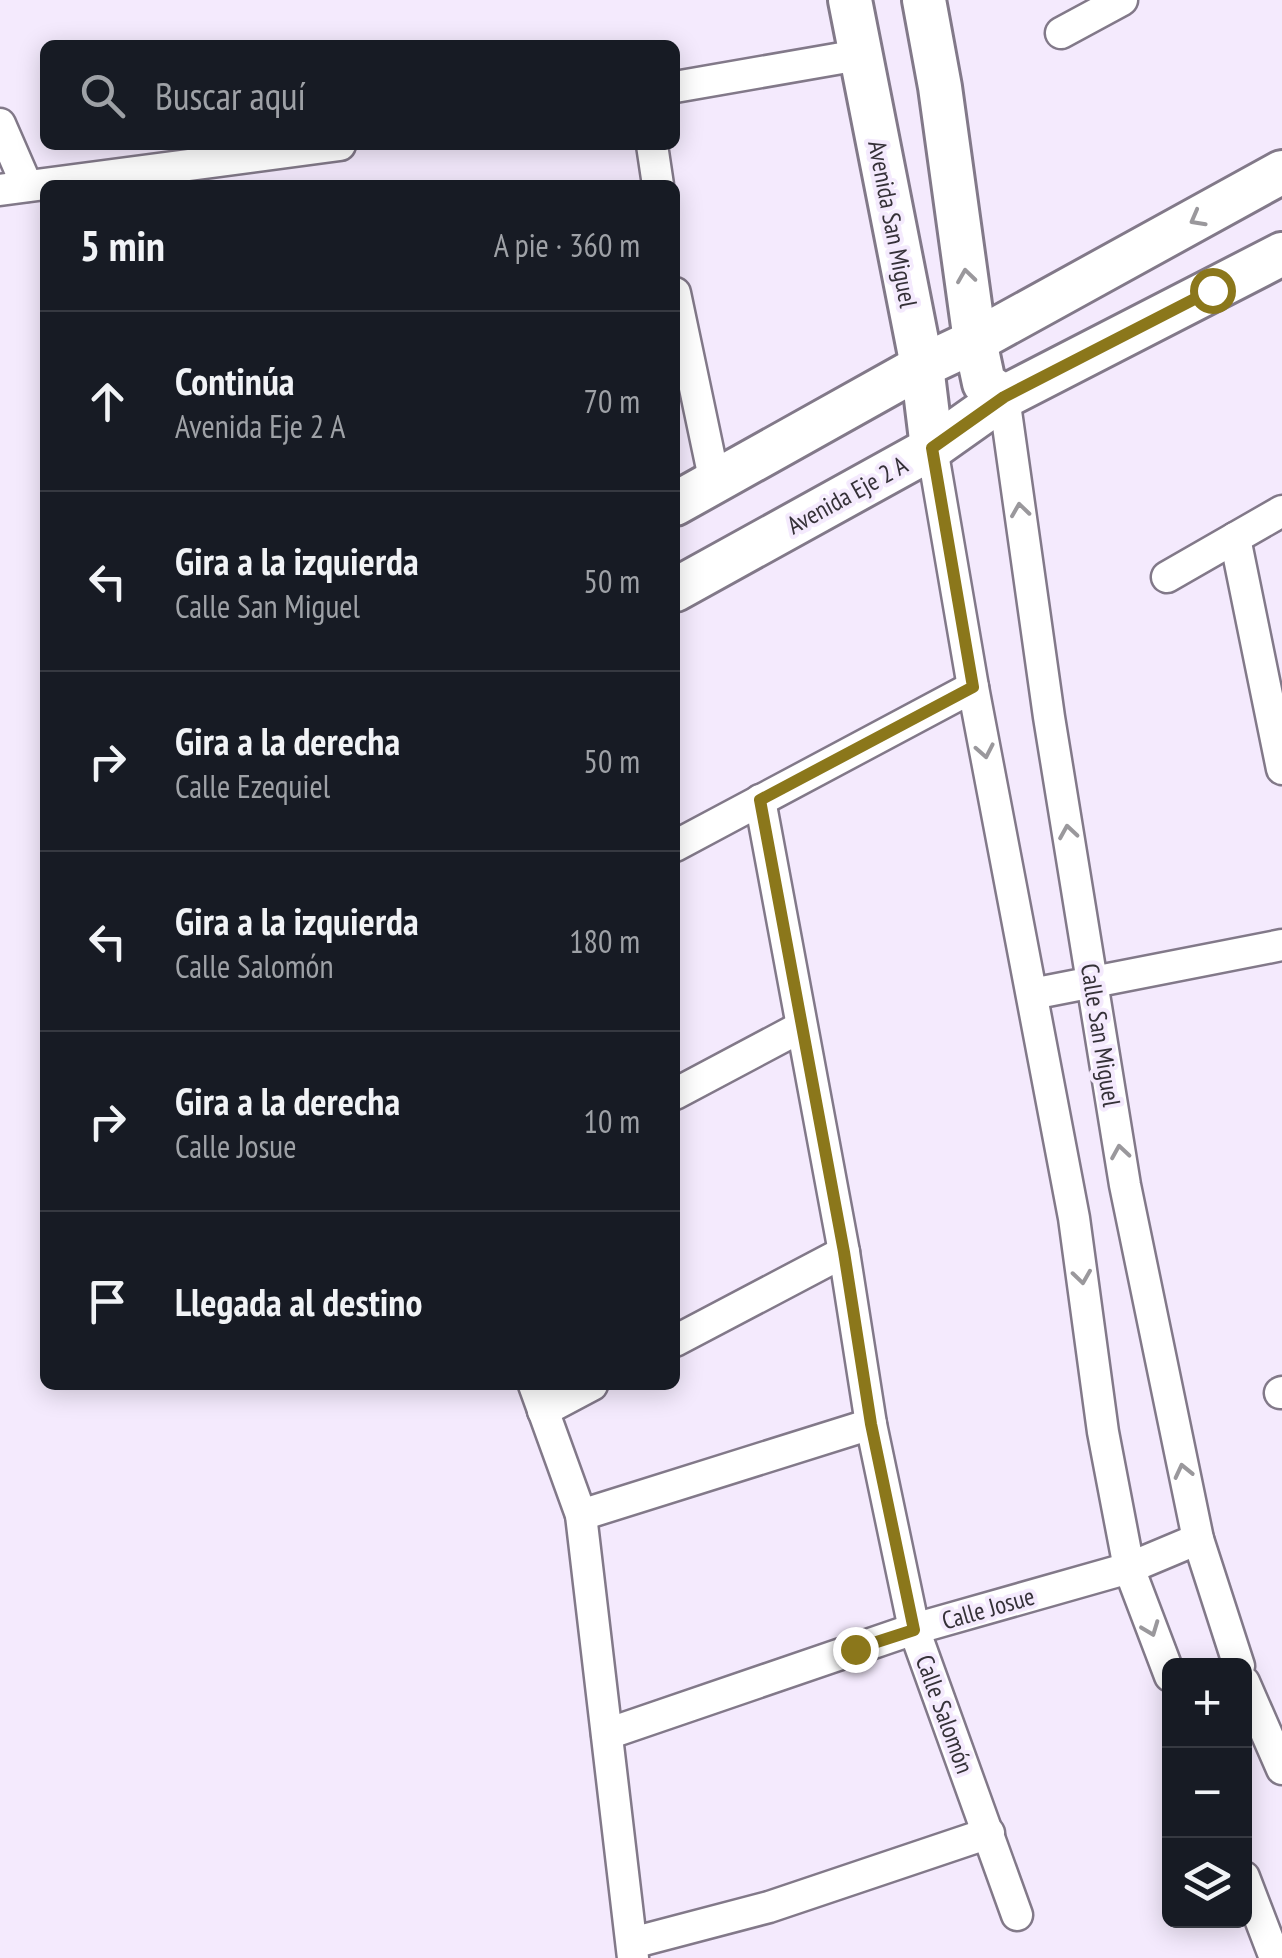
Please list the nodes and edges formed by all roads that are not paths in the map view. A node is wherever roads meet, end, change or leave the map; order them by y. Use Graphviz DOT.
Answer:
graph roads {
  1 [pos="850,0"];
  2 [pos="924,0"];
  3 [pos="1122,0"];
  4 [pos="1062,33"];
  5 [pos="859,55"];
  6 [pos="680,86"];
  7 [pos="0,124"];
  8 [pos="302,150"];
  9 [pos="653,150"];
  10 [pos="1282,172"];
  11 [pos="74,180"];
  12 [pos="657,180"];
  13 [pos="40,184"];
  14 [pos="13,188"];
  15 [pos="1282,254"];
  16 [pos="680,317"];
  17 [pos="975,341"];
  18 [pos="922,366"];
  19 [pos="1004,397"];
  20 [pos="932,448"];
  21 [pos="716,483"];
  22 [pos="680,501"];
  23 [pos="1282,511"];
  24 [pos="1235,538"];
  25 [pos="1168,577"];
  26 [pos="680,587"];
  27 [pos="973,687"];
  28 [pos="1282,770"];
  29 [pos="760,800"];
  30 [pos="680,843"];
  31 [pos="1282,945"];
  32 [pos="1093,980"];
  33 [pos="1032,994"];
  34 [pos="801,1028"];
  35 [pos="680,1091"];
  36 [pos="844,1252"];
  37 [pos="680,1338"];
  38 [pos="572,1390"];
  39 [pos="539,1398"];
  40 [pos="871,1424"];
  41 [pos="581,1516"];
  42 [pos="1198,1540"];
  43 [pos="1128,1568"];
  44 [pos="914,1630"];
  45 [pos="1163,1658"];
  46 [pos="1236,1658"];
  47 [pos="1252,1698"];
  48 [pos="607,1734"];
  49 [pos="1280,1756"];
  50 [pos="989,1833"];
  51 [pos="1252,1899"];
  52 [pos="1017,1915"];
  53 [pos="632,1950"];
  54 [pos="1274,1958"];
  1 -- 5 [label="street, Avenida San Miguel"];
  17 -- 2 [label="street, one-way"];
  3 -- 4 [label="street"];
  5 -- 6 [label="street"];
  5 -- 18 [label="street, Avenida San Miguel"];
  7 -- 14 [label="street"];
  8 -- 11 [label="street"];
  9 -- 12 [label="street"];
  10 -- 17 [label="street, one-way"];
  13 -- 14 [label="street"];
  15 -- 19 [label="street, Avenida Eje 2 A"];
  16 -- 21 [label="street"];
  17 -- 18 [label="street"];
  17 -- 19 [label="street"];
  18 -- 20 [label="street, Avenida San Miguel"];
  18 -- 21 [label="street"];
  19 -- 20 [label="street, Avenida Eje 2 A"];
  32 -- 19 [label="street, Calle San Miguel, one-way"];
  20 -- 26 [label="street, Avenida Eje 2 A"];
  20 -- 27 [label="street"];
  21 -- 22 [label="street"];
  23 -- 24 [label="street"];
  24 -- 25 [label="street"];
  24 -- 28 [label="street"];
  27 -- 29 [label="street"];
  27 -- 33 [label="street, one-way"];
  29 -- 30 [label="street"];
  29 -- 34 [label="street, Calle Salomón"];
  31 -- 32 [label="street"];
  32 -- 33 [label="street"];
  42 -- 32 [label="street, Calle San Miguel, one-way"];
  33 -- 43 [label="street, one-way"];
  34 -- 35 [label="street"];
  34 -- 36 [label="street, Calle Salomón"];
  36 -- 37 [label="street"];
  36 -- 40 [label="street, Calle Salomón"];
  38 -- 39 [label="street"];
  39 -- 41 [label="street"];
  40 -- 41 [label="street"];
  40 -- 44 [label="street, Calle Salomón"];
  41 -- 48 [label="street"];
  42 -- 43 [label="street, Calle Josue"];
  42 -- 46 [label="street, Calle San Miguel"];
  43 -- 44 [label="street, Calle Josue"];
  43 -- 45 [label="street, one-way"];
  44 -- 48 [label="street, Calle Josue"];
  44 -- 50 [label="street, Calle Salomón"];
  47 -- 49 [label="street"];
  48 -- 53 [label="street"];
  50 -- 52 [label="street, Calle Salomón"];
  50 -- 53 [label="street"];
  51 -- 54 [label="street"];
}
